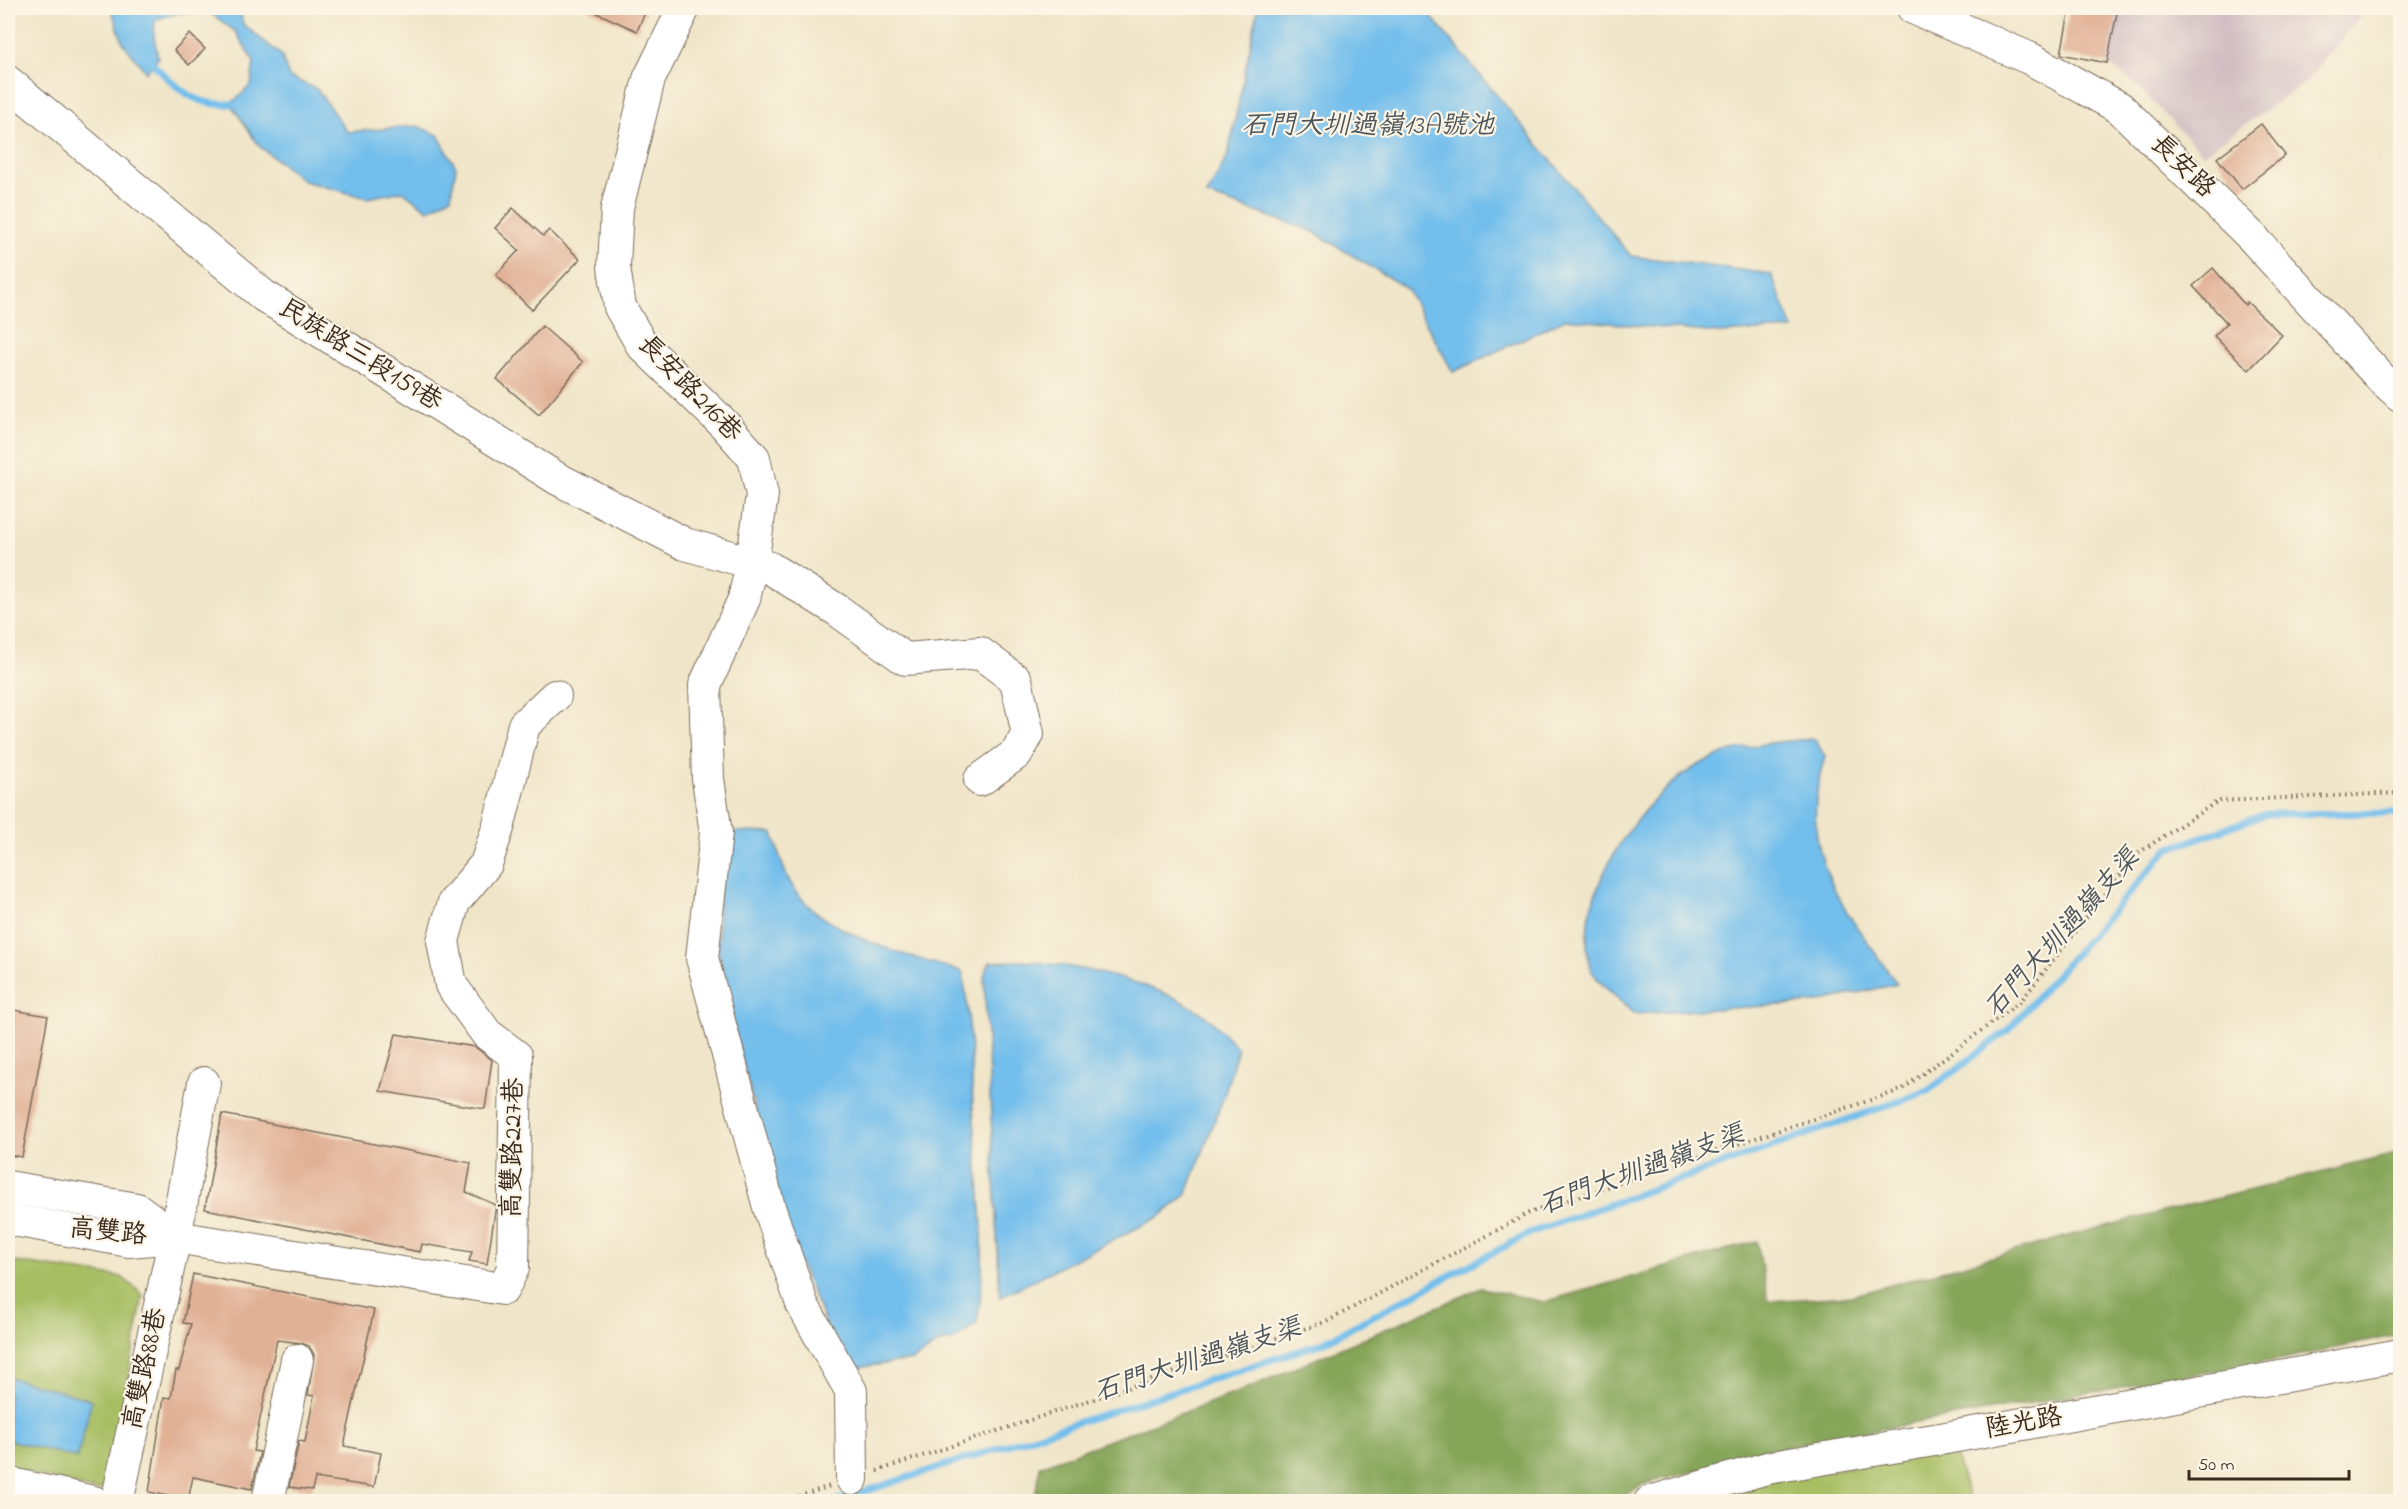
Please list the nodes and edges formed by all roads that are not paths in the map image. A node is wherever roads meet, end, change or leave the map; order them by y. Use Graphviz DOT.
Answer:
graph roads {
  1 [pos="684,8"];
  2 [pos="1913,8"];
  3 [pos="8,82"];
  4 [pos="2400,395"];
  5 [pos="752,564"];
  6 [pos="555,696"];
  7 [pos="980,780"];
  8 [pos="204,1083"];
  9 [pos="8,1187"];
  10 [pos="8,1220"];
  11 [pos="175,1237"];
  12 [pos="2400,1355"];
  13 [pos="297,1360"];
  14 [pos="852,1479"];
  15 [pos="18,1490"];
  16 [pos="1653,1501"];
  17 [pos="94,1502"];
  18 [pos="117,1502"];
  19 [pos="268,1502"];
  1 -- 5 [label="street, 長安路216巷"];
  2 -- 4 [label="street, 長安路"];
  3 -- 5 [label="street, 民族路三段159巷"];
  5 -- 7 [label="street, 民族路三段159巷"];
  5 -- 14 [label="street, 長安路216巷"];
  6 -- 11 [label="street, 高雙路227巷"];
  8 -- 11 [label="street, 高雙路88巷"];
  9 -- 11 [label="street, 高雙路"];
  10 -- 11 [label="street, 高雙路"];
  11 -- 18 [label="street, 高雙路88巷"];
  12 -- 16 [label="street, 陸光路"];
  13 -- 19 [label="street"];
  15 -- 17 [label="street"];
}
